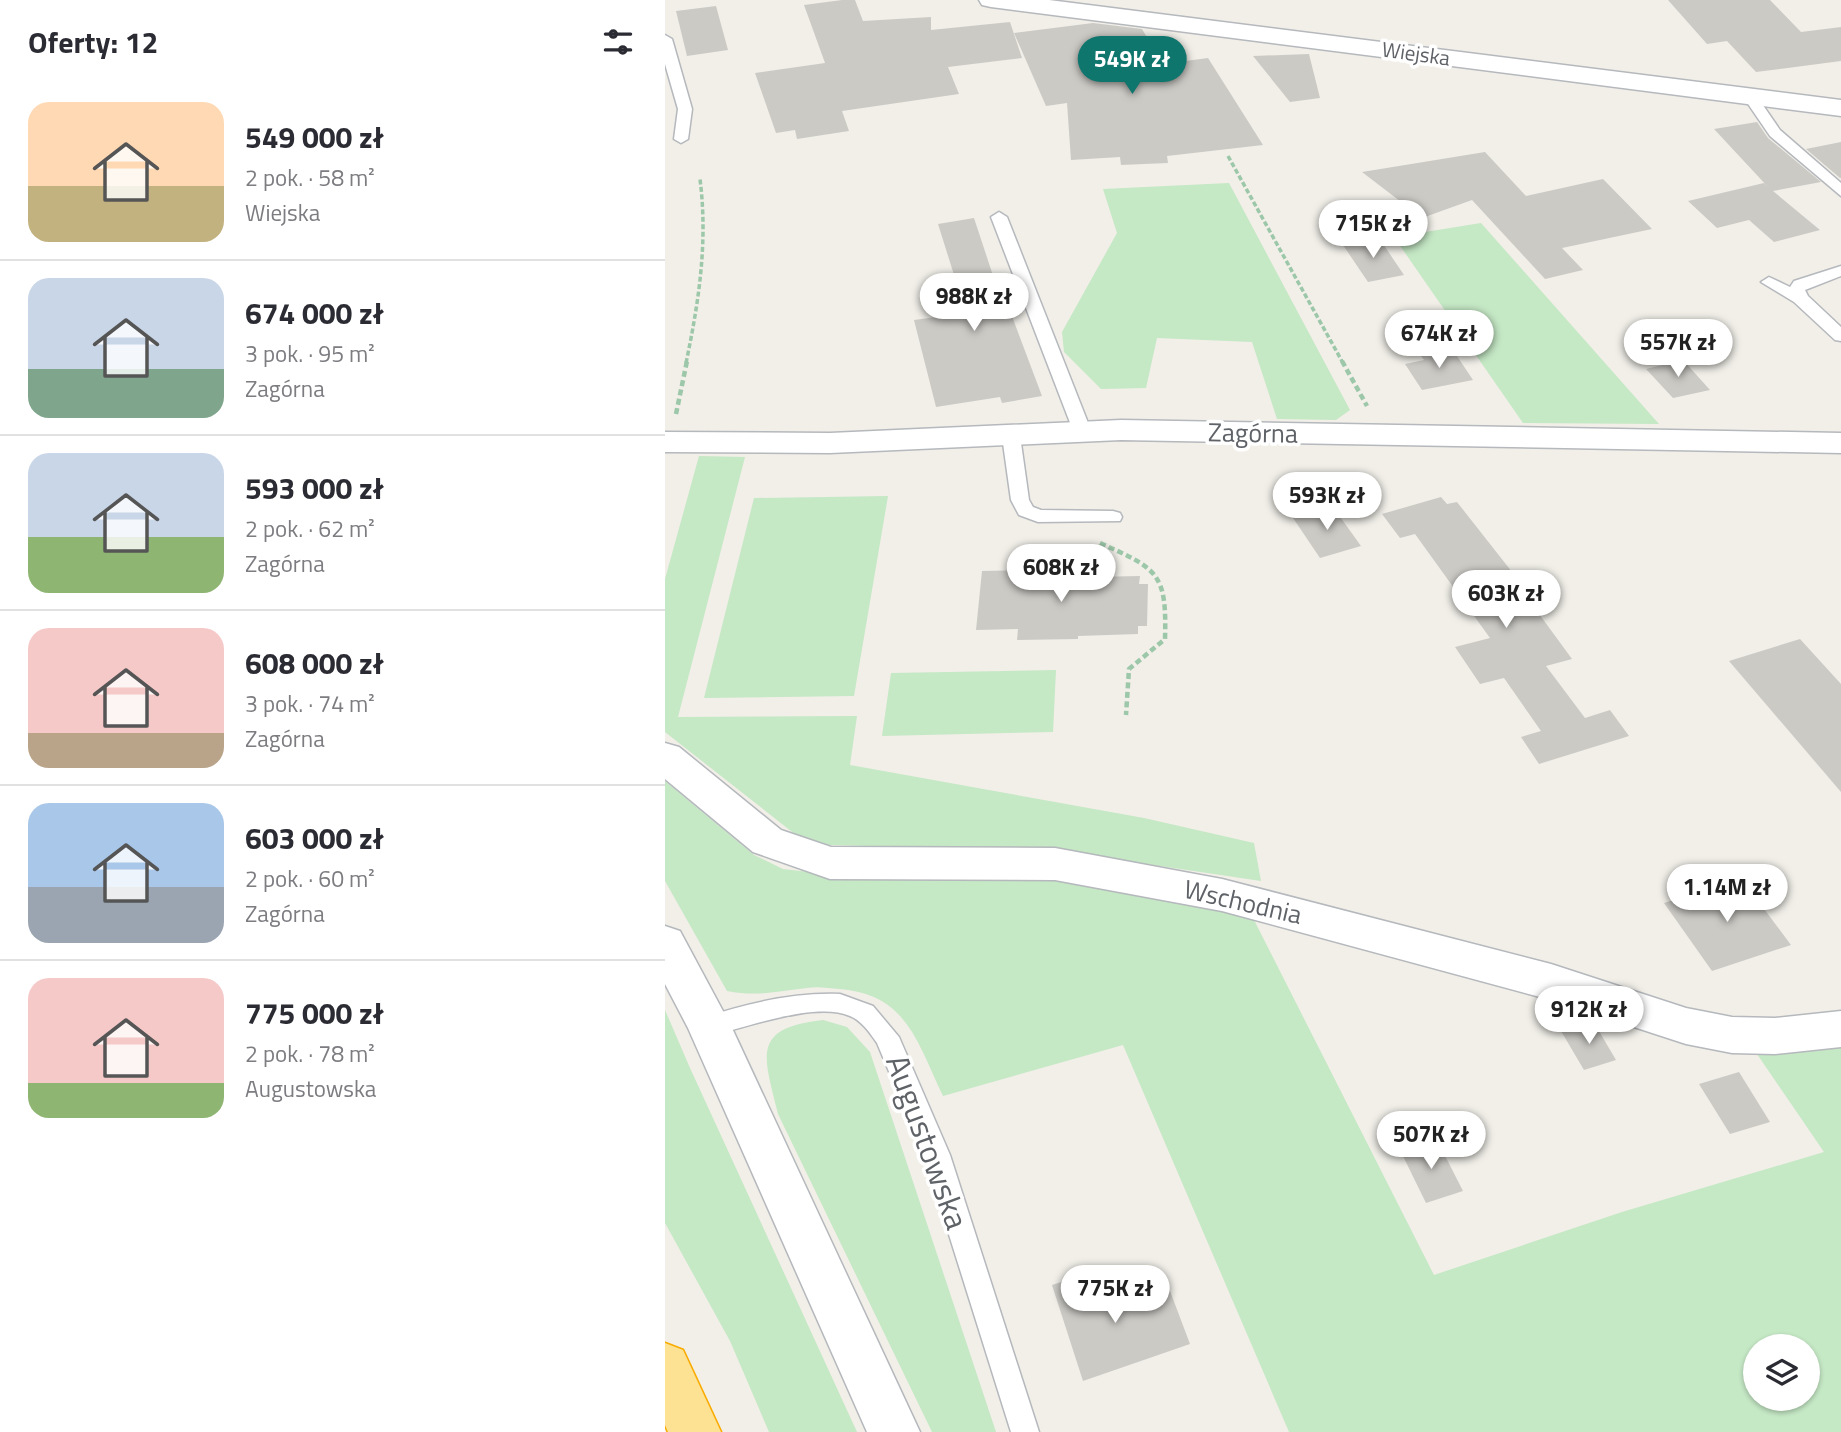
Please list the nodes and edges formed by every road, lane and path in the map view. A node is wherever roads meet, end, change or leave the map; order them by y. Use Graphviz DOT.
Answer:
graph roads {
  1 [pos="991,0"];
  2 [pos="665,39"];
  3 [pos="1751,99"];
  4 [pos="1841,108"];
  5 [pos="681,139"];
  6 [pos="1228,156"];
  7 [pos="700,179"];
  8 [pos="1841,191"];
  9 [pos="999,217"];
  10 [pos="1841,271"];
  11 [pos="1769,282"];
  12 [pos="1800,298"];
  13 [pos="1841,336"];
  14 [pos="1083,432"];
  15 [pos="1375,435"];
  16 [pos="1011,436"];
  17 [pos="668,442"];
  18 [pos="1841,443"];
  19 [pos="1085,516"];
  20 [pos="1114,517"];
  21 [pos="1126,715"];
  22 [pos="665,757"];
  23 [pos="665,943"];
  24 [pos="709,1026"];
  25 [pos="1841,1029"];
  26 [pos="665,1367"];
  27 [pos="695,1432"];
  28 [pos="894,1432"];
  29 [pos="1025,1432"];
  1 -- 3 [label="street, Wiejska"];
  2 -- 5 [label="lane"];
  3 -- 4 [label="street, Wiejska"];
  3 -- 8 [label="lane"];
  6 -- 15 [label="path"];
  7 -- 17 [label="path"];
  9 -- 14 [label="lane"];
  10 -- 12 [label="lane"];
  11 -- 12 [label="lane"];
  12 -- 13 [label="lane"];
  14 -- 15 [label="street, Zagórna"];
  14 -- 16 [label="street, Zagórna"];
  15 -- 18 [label="street, Zagórna"];
  16 -- 17 [label="street, Zagórna"];
  16 -- 19 [label="lane"];
  19 -- 20 [label="lane"];
  19 -- 21 [label="path"];
  22 -- 25 [label="street, Wschodnia"];
  23 -- 24 [label="street"];
  24 -- 28 [label="street"];
  24 -- 29 [label="lane, Augustowska"];
  26 -- 27 [label="highway"];
}
